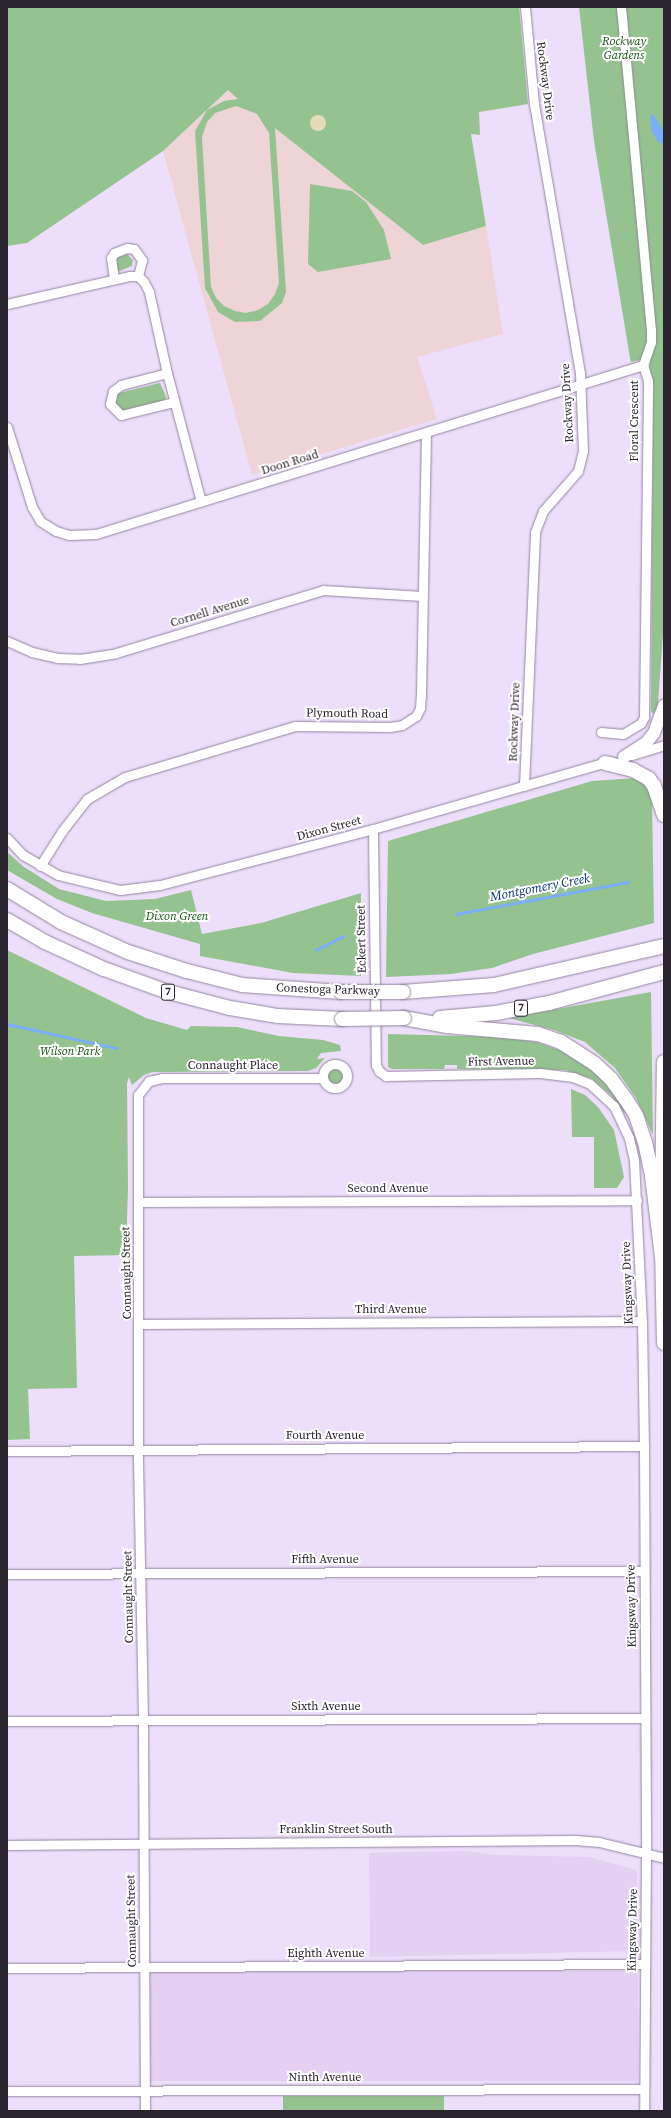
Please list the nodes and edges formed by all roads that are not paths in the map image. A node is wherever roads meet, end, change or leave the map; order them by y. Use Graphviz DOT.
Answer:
graph roads {
  1 [pos="525,7"];
  2 [pos="621,7"];
  3 [pos="138,276"];
  4 [pos="114,279"];
  5 [pos="7,304"];
  6 [pos="643,365"];
  7 [pos="167,373"];
  8 [pos="580,384"];
  9 [pos="174,402"];
  10 [pos="7,427"];
  11 [pos="426,433"];
  12 [pos="201,502"];
  13 [pos="422,596"];
  14 [pos="7,641"];
  15 [pos="664,706"];
  16 [pos="601,732"];
  17 [pos="664,745"];
  18 [pos="624,758"];
  19 [pos="605,763"];
  20 [pos="524,786"];
  21 [pos="664,815"];
  22 [pos="373,830"];
  23 [pos="7,838"];
  24 [pos="40,866"];
  25 [pos="7,889"];
  26 [pos="7,920"];
  27 [pos="664,941"];
  28 [pos="664,946"];
  29 [pos="627,955"];
  30 [pos="664,972"];
  31 [pos="404,1018"];
  32 [pos="664,1062"];
  33 [pos="379,1071"];
  34 [pos="322,1078"];
  35 [pos="145,1084"];
  36 [pos="614,1106"];
  37 [pos="637,1200"];
  38 [pos="138,1202"];
  39 [pos="662,1256"];
  40 [pos="642,1321"];
  41 [pos="140,1324"];
  42 [pos="664,1344"];
  43 [pos="644,1446"];
  44 [pos="138,1449"];
  45 [pos="7,1451"];
  46 [pos="644,1571"];
  47 [pos="141,1572"];
  48 [pos="7,1574"];
  49 [pos="645,1718"];
  50 [pos="143,1720"];
  51 [pos="7,1721"];
  52 [pos="143,1844"];
  53 [pos="7,1845"];
  54 [pos="646,1853"];
  55 [pos="660,1857"];
  56 [pos="644,1964"];
  57 [pos="144,1967"];
  58 [pos="7,1968"];
  59 [pos="644,2089"];
  60 [pos="145,2091"];
  61 [pos="7,2092"];
  62 [pos="145,2111"];
  63 [pos="644,2111"];
  1 -- 8 [label="street, Rockway Drive"];
  2 -- 6 [label="street, Floral Crescent"];
  3 -- 4 [label="street"];
  3 -- 4 [label="street"];
  3 -- 7 [label="street"];
  4 -- 5 [label="street"];
  6 -- 8 [label="street, Doon Road"];
  6 -- 16 [label="street, Floral Crescent"];
  7 -- 9 [label="street"];
  7 -- 9 [label="street"];
  8 -- 11 [label="street, Doon Road"];
  8 -- 20 [label="street, Rockway Drive"];
  9 -- 12 [label="street"];
  10 -- 12 [label="street, Doon Road"];
  11 -- 12 [label="street, Doon Road"];
  11 -- 13 [label="street, Plymouth Road"];
  13 -- 14 [label="street, Cornell Avenue"];
  13 -- 24 [label="street, Plymouth Road"];
  15 -- 18 [label="main road"];
  17 -- 18 [label="street, Dixon Street"];
  18 -- 19 [label="street, Dixon Street"];
  19 -- 20 [label="street, Dixon Street"];
  19 -- 21 [label="highway"];
  20 -- 22 [label="street, Dixon Street"];
  22 -- 24 [label="street, Dixon Street"];
  22 -- 33 [label="street, Eckert Street"];
  23 -- 24 [label="street, Dixon Street"];
  25 -- 29 [label="highway, Conestoga Parkway / 7, bridge"];
  26 -- 31 [label="highway, 7, bridge"];
  27 -- 29 [label="highway"];
  28 -- 29 [label="highway, Conestoga Parkway / 7"];
  30 -- 31 [label="highway, 7"];
  31 -- 39 [label="highway"];
  32 -- 39 [label="highway"];
  33 -- 36 [label="street, First Avenue"];
  34 -- 35 [label="street, Connaught Place"];
  35 -- 38 [label="street, Connaught Street"];
  36 -- 37 [label="street, Kingsway Drive"];
  37 -- 38 [label="street, Second Avenue"];
  37 -- 40 [label="street, Kingsway Drive"];
  38 -- 41 [label="street, Connaught Street"];
  39 -- 42 [label="highway"];
  40 -- 41 [label="street, Third Avenue"];
  40 -- 43 [label="street, Kingsway Drive"];
  41 -- 44 [label="street, Connaught Street"];
  43 -- 44 [label="street, Fourth Avenue"];
  43 -- 46 [label="street, Kingsway Drive"];
  44 -- 45 [label="street, Fourth Avenue"];
  44 -- 47 [label="street, Connaught Street"];
  46 -- 47 [label="street, Fifth Avenue"];
  46 -- 49 [label="street, Kingsway Drive"];
  47 -- 48 [label="street, Fifth Avenue"];
  47 -- 50 [label="street, Connaught Street"];
  49 -- 50 [label="street, Sixth Avenue"];
  49 -- 54 [label="street, Kingsway Drive"];
  50 -- 51 [label="street, Sixth Avenue"];
  50 -- 52 [label="street, Connaught Street"];
  52 -- 53 [label="street, Franklin Street South"];
  52 -- 54 [label="street, Franklin Street South"];
  52 -- 57 [label="street, Connaught Street"];
  54 -- 55 [label="street, Franklin Street South"];
  54 -- 56 [label="street, Kingsway Drive"];
  56 -- 57 [label="street, Eighth Avenue"];
  56 -- 59 [label="street, Kingsway Drive"];
  57 -- 58 [label="street, Eighth Avenue"];
  57 -- 60 [label="street, Connaught Street"];
  59 -- 60 [label="street, Ninth Avenue"];
  59 -- 63 [label="street, Kingsway Drive"];
  60 -- 61 [label="street, Ninth Avenue"];
  60 -- 62 [label="street, Connaught Street"];
}
